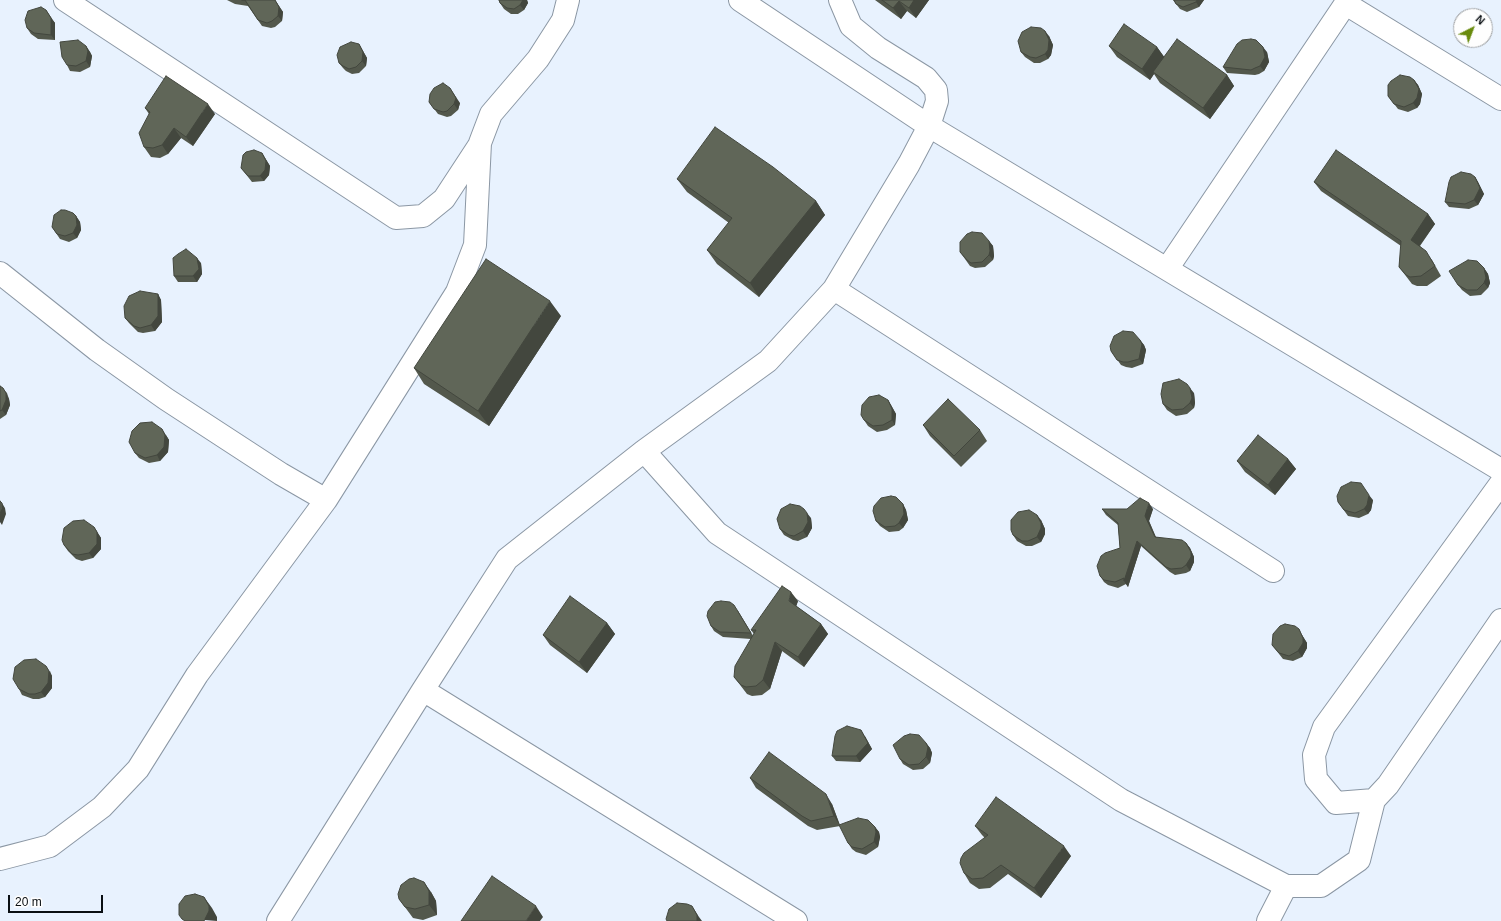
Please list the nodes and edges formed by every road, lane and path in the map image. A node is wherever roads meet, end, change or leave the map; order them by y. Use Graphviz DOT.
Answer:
graph roads {
  1 [pos="65,0"];
  2 [pos="568,0"];
  3 [pos="740,0"];
  4 [pos="840,0"];
  5 [pos="1347,2"];
  6 [pos="1501,99"];
  7 [pos="928,126"];
  8 [pos="480,143"];
  9 [pos="1167,269"];
  10 [pos="0,273"];
  11 [pos="834,289"];
  12 [pos="644,451"];
  13 [pos="1501,470"];
  14 [pos="1501,482"];
  15 [pos="326,500"];
  16 [pos="1272,571"];
  17 [pos="1501,620"];
  18 [pos="423,690"];
  19 [pos="1374,800"];
  20 [pos="0,859"];
  21 [pos="1286,886"];
  22 [pos="281,920"];
  23 [pos="796,921"];
  24 [pos="1268,921"];
  1 -- 8 [label="street"];
  2 -- 8 [label="street"];
  3 -- 7 [label="street"];
  4 -- 7 [label="street"];
  5 -- 6 [label="street"];
  5 -- 9 [label="street"];
  7 -- 9 [label="street"];
  7 -- 11 [label="street"];
  8 -- 15 [label="street"];
  9 -- 13 [label="street"];
  10 -- 15 [label="street"];
  11 -- 12 [label="street"];
  11 -- 16 [label="street"];
  12 -- 18 [label="street"];
  12 -- 21 [label="street"];
  14 -- 19 [label="street"];
  15 -- 20 [label="street"];
  17 -- 19 [label="street"];
  18 -- 22 [label="street"];
  18 -- 23 [label="street"];
  19 -- 21 [label="street"];
  21 -- 24 [label="street"];
}
